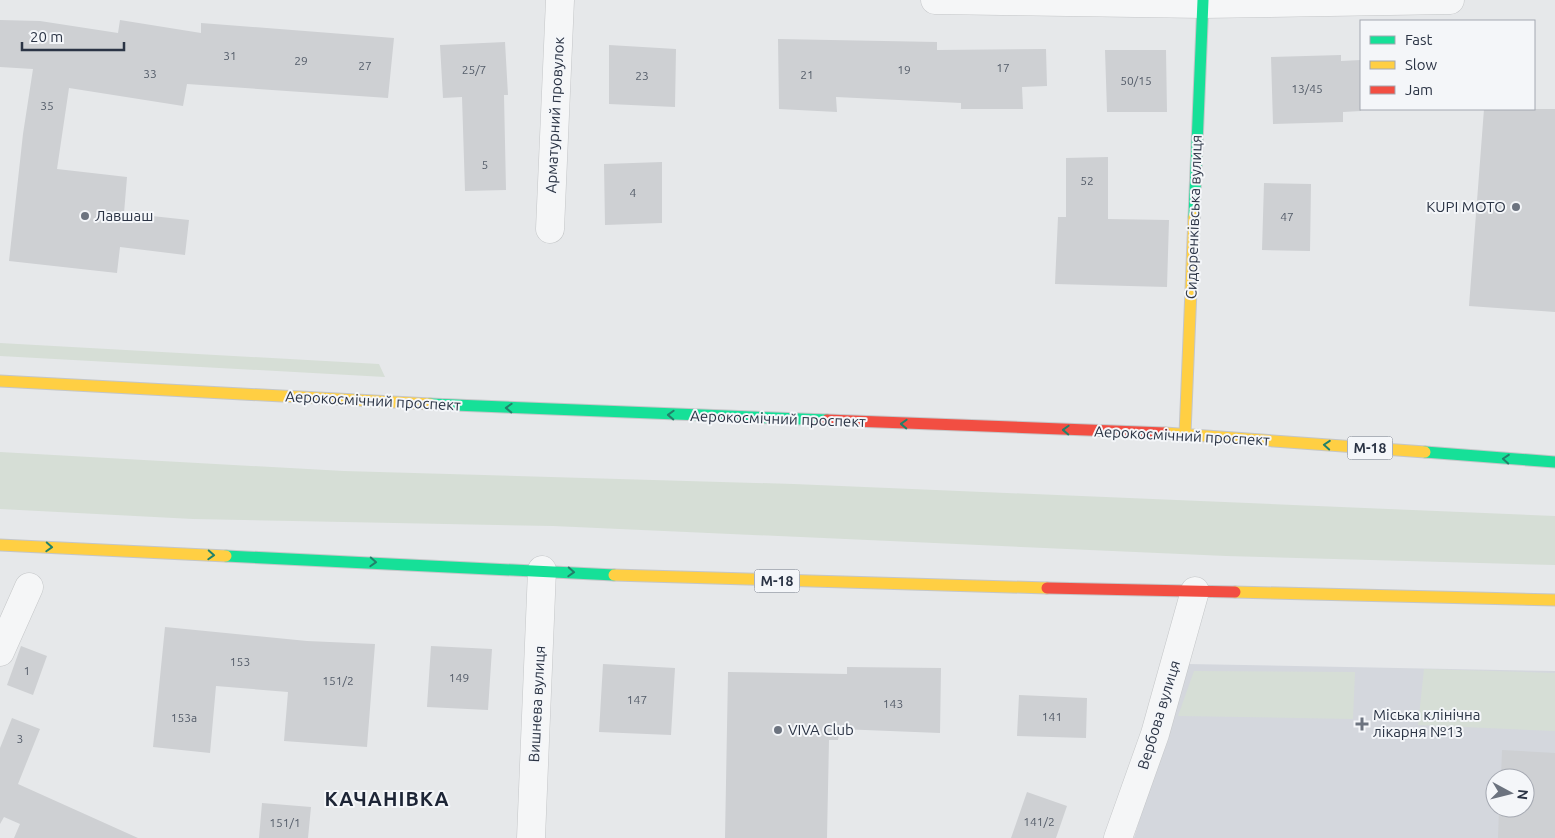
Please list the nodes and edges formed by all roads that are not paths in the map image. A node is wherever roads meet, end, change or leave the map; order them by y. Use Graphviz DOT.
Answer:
graph roads {
  1 [pos="560,0"];
  2 [pos="935,0"];
  3 [pos="1450,0"];
  4 [pos="1203,2"];
  5 [pos="550,229"];
  6 [pos="0,381"];
  7 [pos="1185,434"];
  8 [pos="1555,462"];
  9 [pos="0,545"];
  10 [pos="542,570"];
  11 [pos="30,587"];
  12 [pos="1195,591"];
  13 [pos="1555,600"];
  14 [pos="0,652"];
  15 [pos="531,838"];
  16 [pos="1118,838"];
  1 -- 5 [label="street, Арматурний провулок"];
  2 -- 4 [label="street"];
  3 -- 4 [label="street"];
  4 -- 7 [label="main road, Сидоренківська вулиця"];
  7 -- 6 [label="main road, Аерокосмічний проспект / М-18, one-way"];
  8 -- 7 [label="main road, Аерокосмічний проспект / М-18, one-way"];
  9 -- 10 [label="main road, М-18, one-way"];
  10 -- 12 [label="main road, М-18, one-way"];
  10 -- 15 [label="street, Вишнева вулиця"];
  11 -- 14 [label="street"];
  12 -- 13 [label="main road, М-18"];
  12 -- 16 [label="street, Вербова вулиця"];
}
